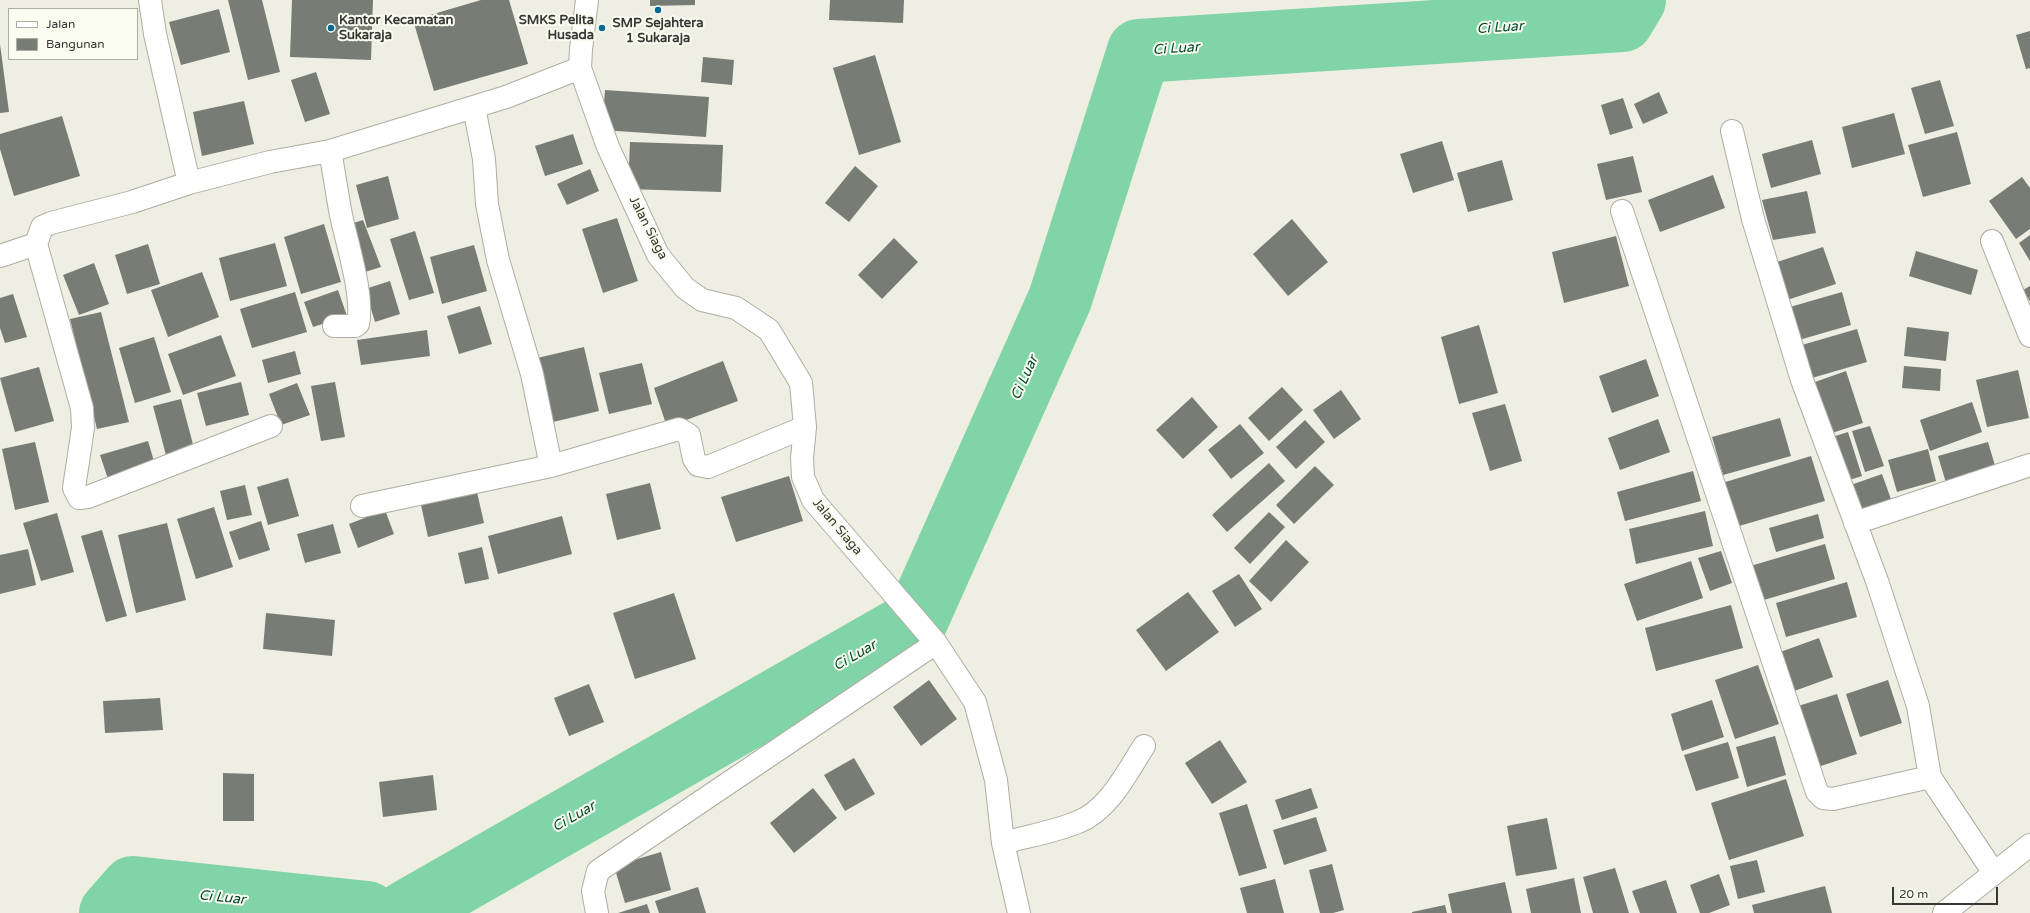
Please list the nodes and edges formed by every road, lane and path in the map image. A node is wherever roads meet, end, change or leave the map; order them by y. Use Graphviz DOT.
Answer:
graph roads {
  1 [pos="150,0"];
  2 [pos="587,0"];
  3 [pos="580,68"];
  4 [pos="474,107"];
  5 [pos="1732,131"];
  6 [pos="330,151"];
  7 [pos="189,183"];
  8 [pos="1622,211"];
  9 [pos="1992,240"];
  10 [pos="36,244"];
  11 [pos="0,256"];
  12 [pos="334,326"];
  13 [pos="2030,336"];
  14 [pos="271,426"];
  15 [pos="805,427"];
  16 [pos="2030,465"];
  17 [pos="551,466"];
  18 [pos="362,506"];
  19 [pos="1855,523"];
  20 [pos="931,638"];
  21 [pos="1144,746"];
  22 [pos="1930,777"];
  23 [pos="1003,843"];
  24 [pos="2030,845"];
  25 [pos="1994,872"];
  26 [pos="597,913"];
  27 [pos="1019,913"];
  28 [pos="1944,913"];
  1 -- 7 [label="street"];
  2 -- 3 [label="street, Jalan Siaga"];
  3 -- 4 [label="street"];
  3 -- 15 [label="street, Jalan Siaga"];
  4 -- 6 [label="street"];
  4 -- 17 [label="street"];
  5 -- 19 [label="street"];
  6 -- 7 [label="street"];
  6 -- 12 [label="street"];
  7 -- 10 [label="street"];
  8 -- 22 [label="street"];
  9 -- 13 [label="street"];
  10 -- 11 [label="street"];
  10 -- 14 [label="street"];
  15 -- 17 [label="street"];
  15 -- 20 [label="street, Jalan Siaga"];
  16 -- 19 [label="street"];
  17 -- 18 [label="street"];
  19 -- 22 [label="street"];
  20 -- 23 [label="street, Jalan Siaga"];
  20 -- 26 [label="street"];
  21 -- 23 [label="street"];
  22 -- 25 [label="street"];
  23 -- 27 [label="street, Jalan Siaga"];
  24 -- 25 [label="street"];
  25 -- 28 [label="street"];
}
